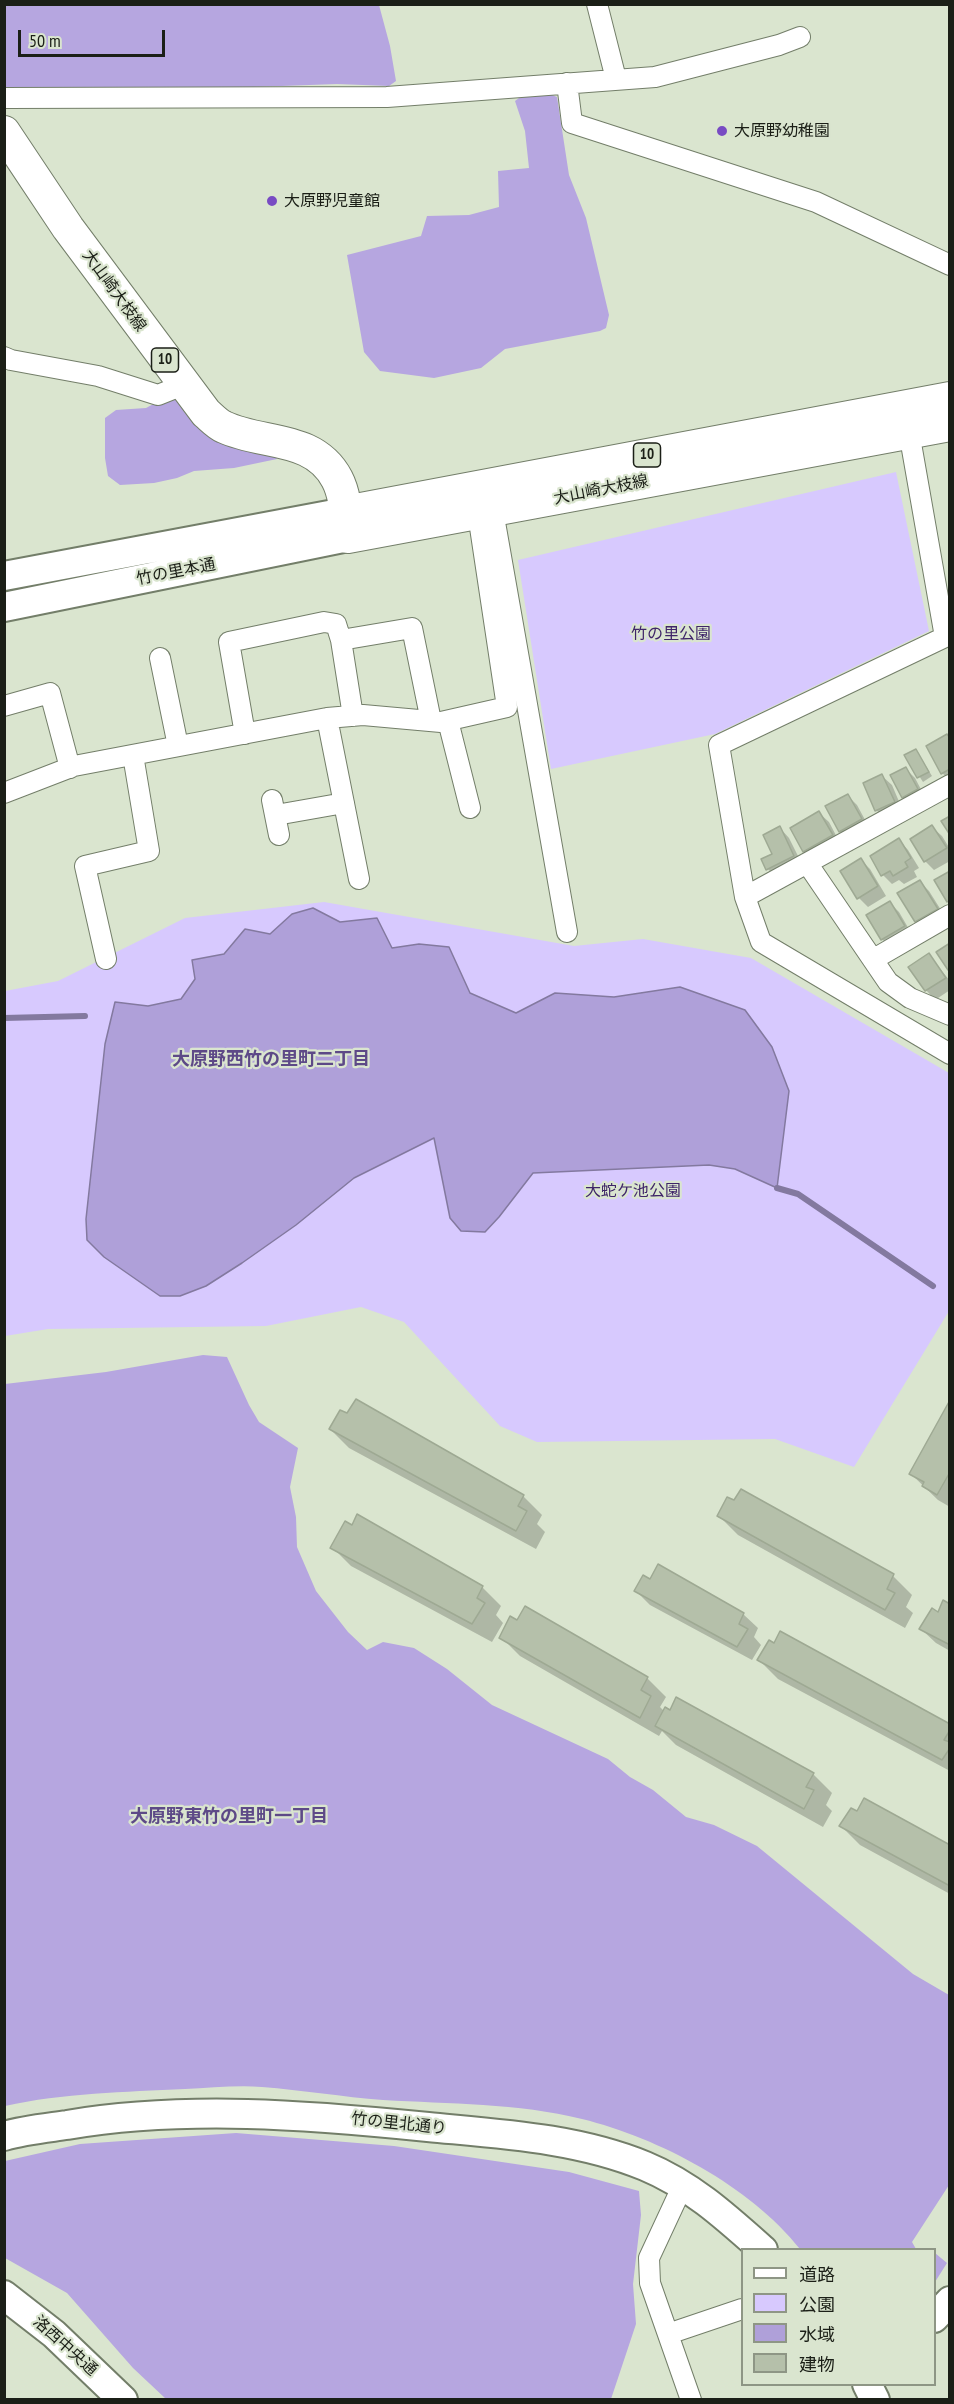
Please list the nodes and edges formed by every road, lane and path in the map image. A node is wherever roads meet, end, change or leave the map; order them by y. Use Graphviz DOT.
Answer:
graph roads {
  1 [pos="597,4"];
  2 [pos="800,37"];
  3 [pos="616,80"];
  4 [pos="567,83"];
  5 [pos="4,98"];
  6 [pos="4,132"];
  7 [pos="950,265"];
  8 [pos="4,357"];
  9 [pos="183,385"];
  10 [pos="950,398"];
  11 [pos="950,425"];
  12 [pos="909,432"];
  13 [pos="486,512"];
  14 [pos="347,525"];
  15 [pos="4,576"];
  16 [pos="943,588"];
  17 [pos="4,607"];
  18 [pos="341,640"];
  19 [pos="160,658"];
  20 [pos="4,706"];
  21 [pos="353,716"];
  22 [pos="327,718"];
  23 [pos="439,721"];
  24 [pos="245,734"];
  25 [pos="178,746"];
  26 [pos="133,755"];
  27 [pos="70,768"];
  28 [pos="950,785"];
  29 [pos="4,793"];
  30 [pos="344,803"];
  31 [pos="470,808"];
  32 [pos="279,836"];
  33 [pos="807,863"];
  34 [pos="359,879"];
  35 [pos="745,897"];
  36 [pos="950,915"];
  37 [pos="567,932"];
  38 [pos="106,959"];
  39 [pos="874,959"];
  40 [pos="950,1016"];
  41 [pos="950,1054"];
  42 [pos="4,2136"];
  43 [pos="683,2185"];
  44 [pos="761,2248"];
  45 [pos="4,2295"];
  46 [pos="950,2301"];
  47 [pos="741,2309"];
  48 [pos="936,2316"];
  49 [pos="668,2334"];
  50 [pos="123,2400"];
  51 [pos="691,2400"];
  1 -- 3 [label="street"];
  2 -- 3 [label="street"];
  3 -- 4 [label="street"];
  4 -- 5 [label="street"];
  4 -- 7 [label="street"];
  6 -- 9 [label="main road, 大山崎大枝線 / 10"];
  8 -- 9 [label="street"];
  9 -- 14 [label="main road, 大山崎大枝線 / 10"];
  10 -- 14 [label="main road, 大山崎大枝線 / 10"];
  11 -- 12 [label="main road, 大山崎大枝線 / 10"];
  12 -- 13 [label="main road, 大山崎大枝線 / 10"];
  12 -- 16 [label="street"];
  13 -- 14 [label="main road, 大山崎大枝線 / 10"];
  13 -- 23 [label="street"];
  13 -- 37 [label="street"];
  14 -- 15 [label="street, 竹の里本通"];
  14 -- 17 [label="street, 竹の里本通"];
  16 -- 35 [label="street"];
  18 -- 21 [label="street"];
  18 -- 23 [label="street"];
  18 -- 24 [label="street"];
  19 -- 25 [label="street"];
  20 -- 27 [label="street"];
  21 -- 22 [label="street"];
  21 -- 23 [label="street"];
  22 -- 24 [label="street"];
  22 -- 30 [label="street"];
  23 -- 31 [label="street"];
  24 -- 25 [label="street"];
  25 -- 26 [label="street"];
  26 -- 27 [label="street"];
  26 -- 38 [label="street"];
  27 -- 29 [label="street"];
  28 -- 33 [label="street"];
  30 -- 32 [label="street"];
  30 -- 34 [label="street"];
  33 -- 35 [label="street"];
  33 -- 39 [label="street"];
  35 -- 41 [label="street"];
  36 -- 39 [label="street"];
  39 -- 40 [label="street"];
  42 -- 43 [label="street, 竹の里北通り"];
  43 -- 44 [label="street, 竹の里北通り"];
  43 -- 49 [label="street"];
  45 -- 50 [label="street, 洛西中央通"];
  46 -- 48 [label="street"];
  47 -- 49 [label="street"];
  49 -- 51 [label="street"];
}
